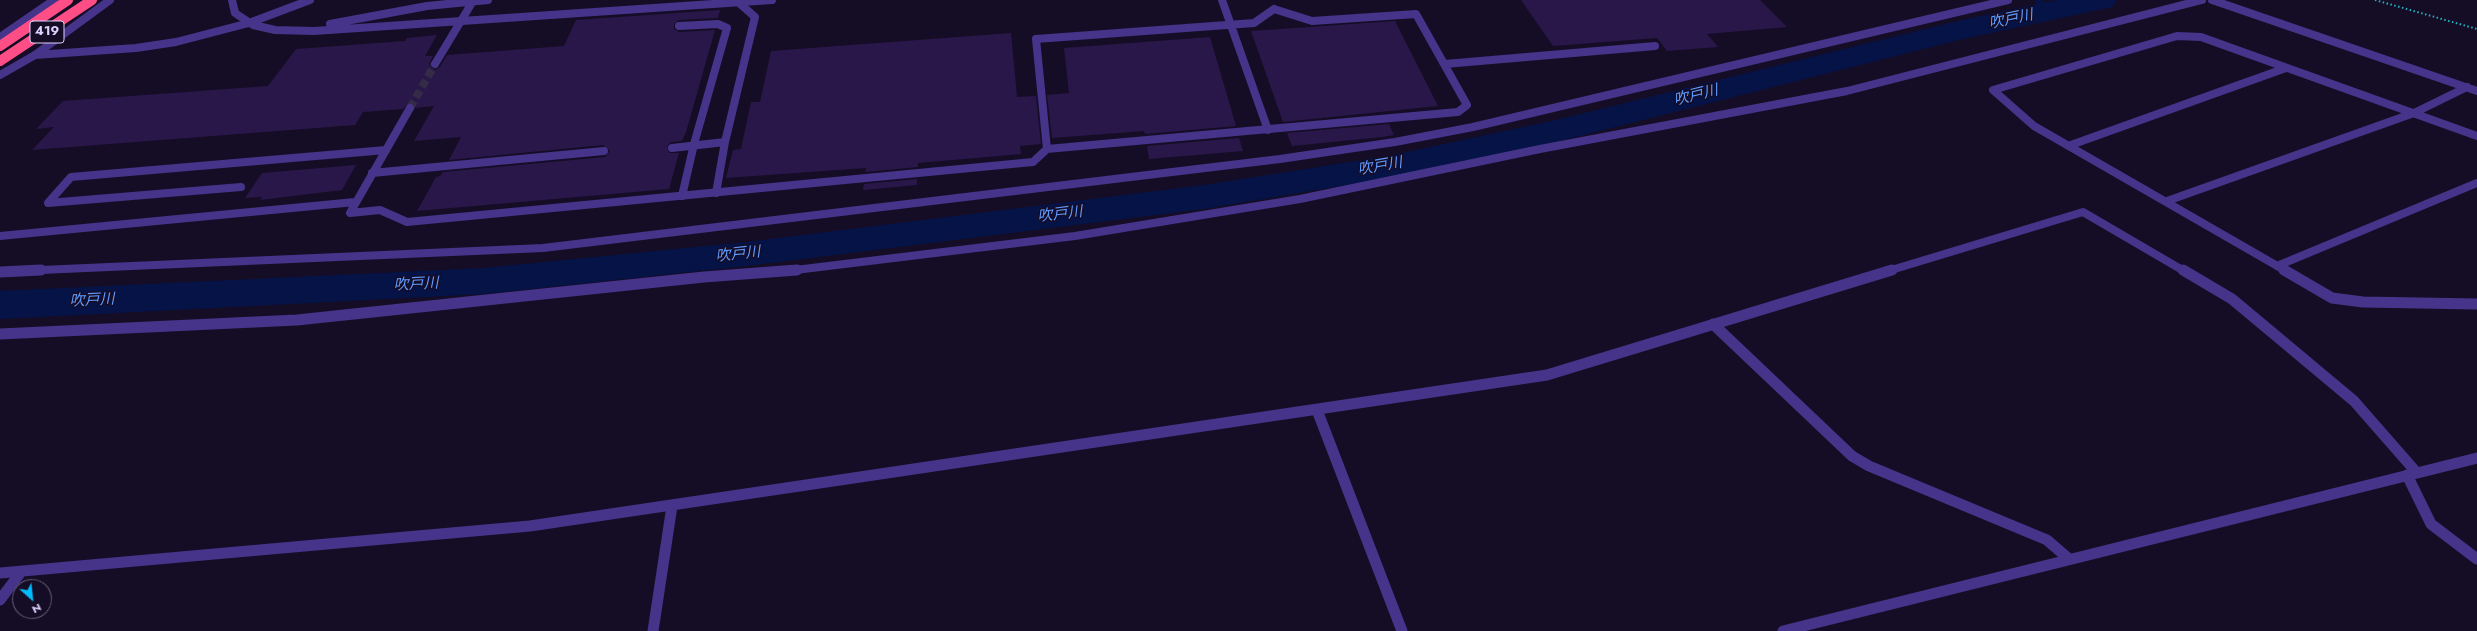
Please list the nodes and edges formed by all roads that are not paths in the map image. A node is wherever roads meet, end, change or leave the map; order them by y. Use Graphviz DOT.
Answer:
graph roads {
  1 [pos="54,0"];
  2 [pos="68,0"];
  3 [pos="92,0"];
  4 [pos="110,0"];
  5 [pos="232,0"];
  6 [pos="310,0"];
  7 [pos="488,0"];
  8 [pos="772,0"];
  9 [pos="1222,0"];
  10 [pos="1270,0"];
  11 [pos="2008,0"];
  12 [pos="2202,0"];
  13 [pos="2212,0"];
  14 [pos="473,1"];
  15 [pos="738,2"];
  16 [pos="1274,9"];
  17 [pos="459,22"];
  18 [pos="250,23"];
  19 [pos="1230,25"];
  20 [pos="679,26"];
  21 [pos="299,30"];
  22 [pos="0,37"];
  23 [pos="0,46"];
  24 [pos="1655,46"];
  25 [pos="35,54"];
  26 [pos="0,61"];
  27 [pos="435,64"];
  28 [pos="1445,64"];
  29 [pos="2286,68"];
  30 [pos="0,75"];
  31 [pos="2466,87"];
  32 [pos="2477,91"];
  33 [pos="410,108"];
  34 [pos="2414,113"];
  35 [pos="1268,130"];
  36 [pos="2477,136"];
  37 [pos="725,142"];
  38 [pos="694,144"];
  39 [pos="2068,146"];
  40 [pos="672,148"];
  41 [pos="1047,149"];
  42 [pos="386,150"];
  43 [pos="604,151"];
  44 [pos="372,173"];
  45 [pos="2477,184"];
  46 [pos="241,187"];
  47 [pos="716,193"];
  48 [pos="682,196"];
  49 [pos="2167,201"];
  50 [pos="355,202"];
  51 [pos="0,236"];
  52 [pos="2277,266"];
  53 [pos="0,272"];
  54 [pos="2477,304"];
  55 [pos="1713,324"];
  56 [pos="0,334"];
  57 [pos="1317,410"];
  58 [pos="2477,458"];
  59 [pos="2412,474"];
  60 [pos="672,506"];
  61 [pos="2068,559"];
  62 [pos="2477,559"];
  63 [pos="21,572"];
  64 [pos="0,573"];
  65 [pos="0,600"];
  66 [pos="653,631"];
  67 [pos="1402,631"];
  68 [pos="1783,631"];
  1 -- 22 [label="street"];
  2 -- 23 [label="highway, 419"];
  3 -- 26 [label="highway, 419"];
  4 -- 25 [label="street"];
  5 -- 18 [label="street"];
  6 -- 18 [label="street"];
  7 -- 14 [label="street"];
  8 -- 15 [label="street"];
  9 -- 19 [label="street"];
  10 -- 16 [label="street"];
  11 -- 53 [label="street"];
  12 -- 56 [label="street"];
  13 -- 31 [label="street"];
  14 -- 17 [label="street"];
  14 -- 21 [label="street"];
  15 -- 17 [label="street"];
  15 -- 37 [label="street"];
  16 -- 19 [label="street"];
  16 -- 28 [label="street"];
  17 -- 21 [label="street"];
  17 -- 27 [label="street"];
  18 -- 21 [label="street"];
  18 -- 25 [label="street"];
  19 -- 35 [label="street"];
  19 -- 41 [label="street"];
  20 -- 38 [label="street"];
  24 -- 28 [label="street"];
  25 -- 30 [label="street"];
  28 -- 35 [label="street"];
  29 -- 34 [label="street"];
  29 -- 39 [label="street"];
  29 -- 39 [label="street"];
  31 -- 32 [label="street"];
  31 -- 34 [label="street"];
  33 -- 42 [label="street"];
  34 -- 36 [label="street"];
  34 -- 49 [label="street"];
  35 -- 41 [label="street"];
  37 -- 38 [label="street"];
  37 -- 47 [label="street"];
  38 -- 40 [label="street"];
  38 -- 48 [label="street"];
  39 -- 49 [label="street"];
  41 -- 47 [label="street"];
  42 -- 44 [label="street"];
  42 -- 46 [label="street"];
  43 -- 44 [label="street"];
  44 -- 50 [label="street"];
  45 -- 52 [label="street"];
  47 -- 48 [label="street"];
  48 -- 50 [label="street"];
  49 -- 52 [label="street"];
  50 -- 51 [label="street"];
  52 -- 54 [label="street"];
  55 -- 57 [label="street"];
  55 -- 59 [label="street"];
  55 -- 61 [label="street"];
  57 -- 60 [label="street"];
  57 -- 67 [label="street"];
  58 -- 59 [label="street"];
  59 -- 61 [label="street"];
  59 -- 62 [label="street"];
  60 -- 63 [label="street"];
  60 -- 66 [label="street"];
  61 -- 68 [label="street"];
  63 -- 64 [label="street"];
  63 -- 65 [label="street"];
}
